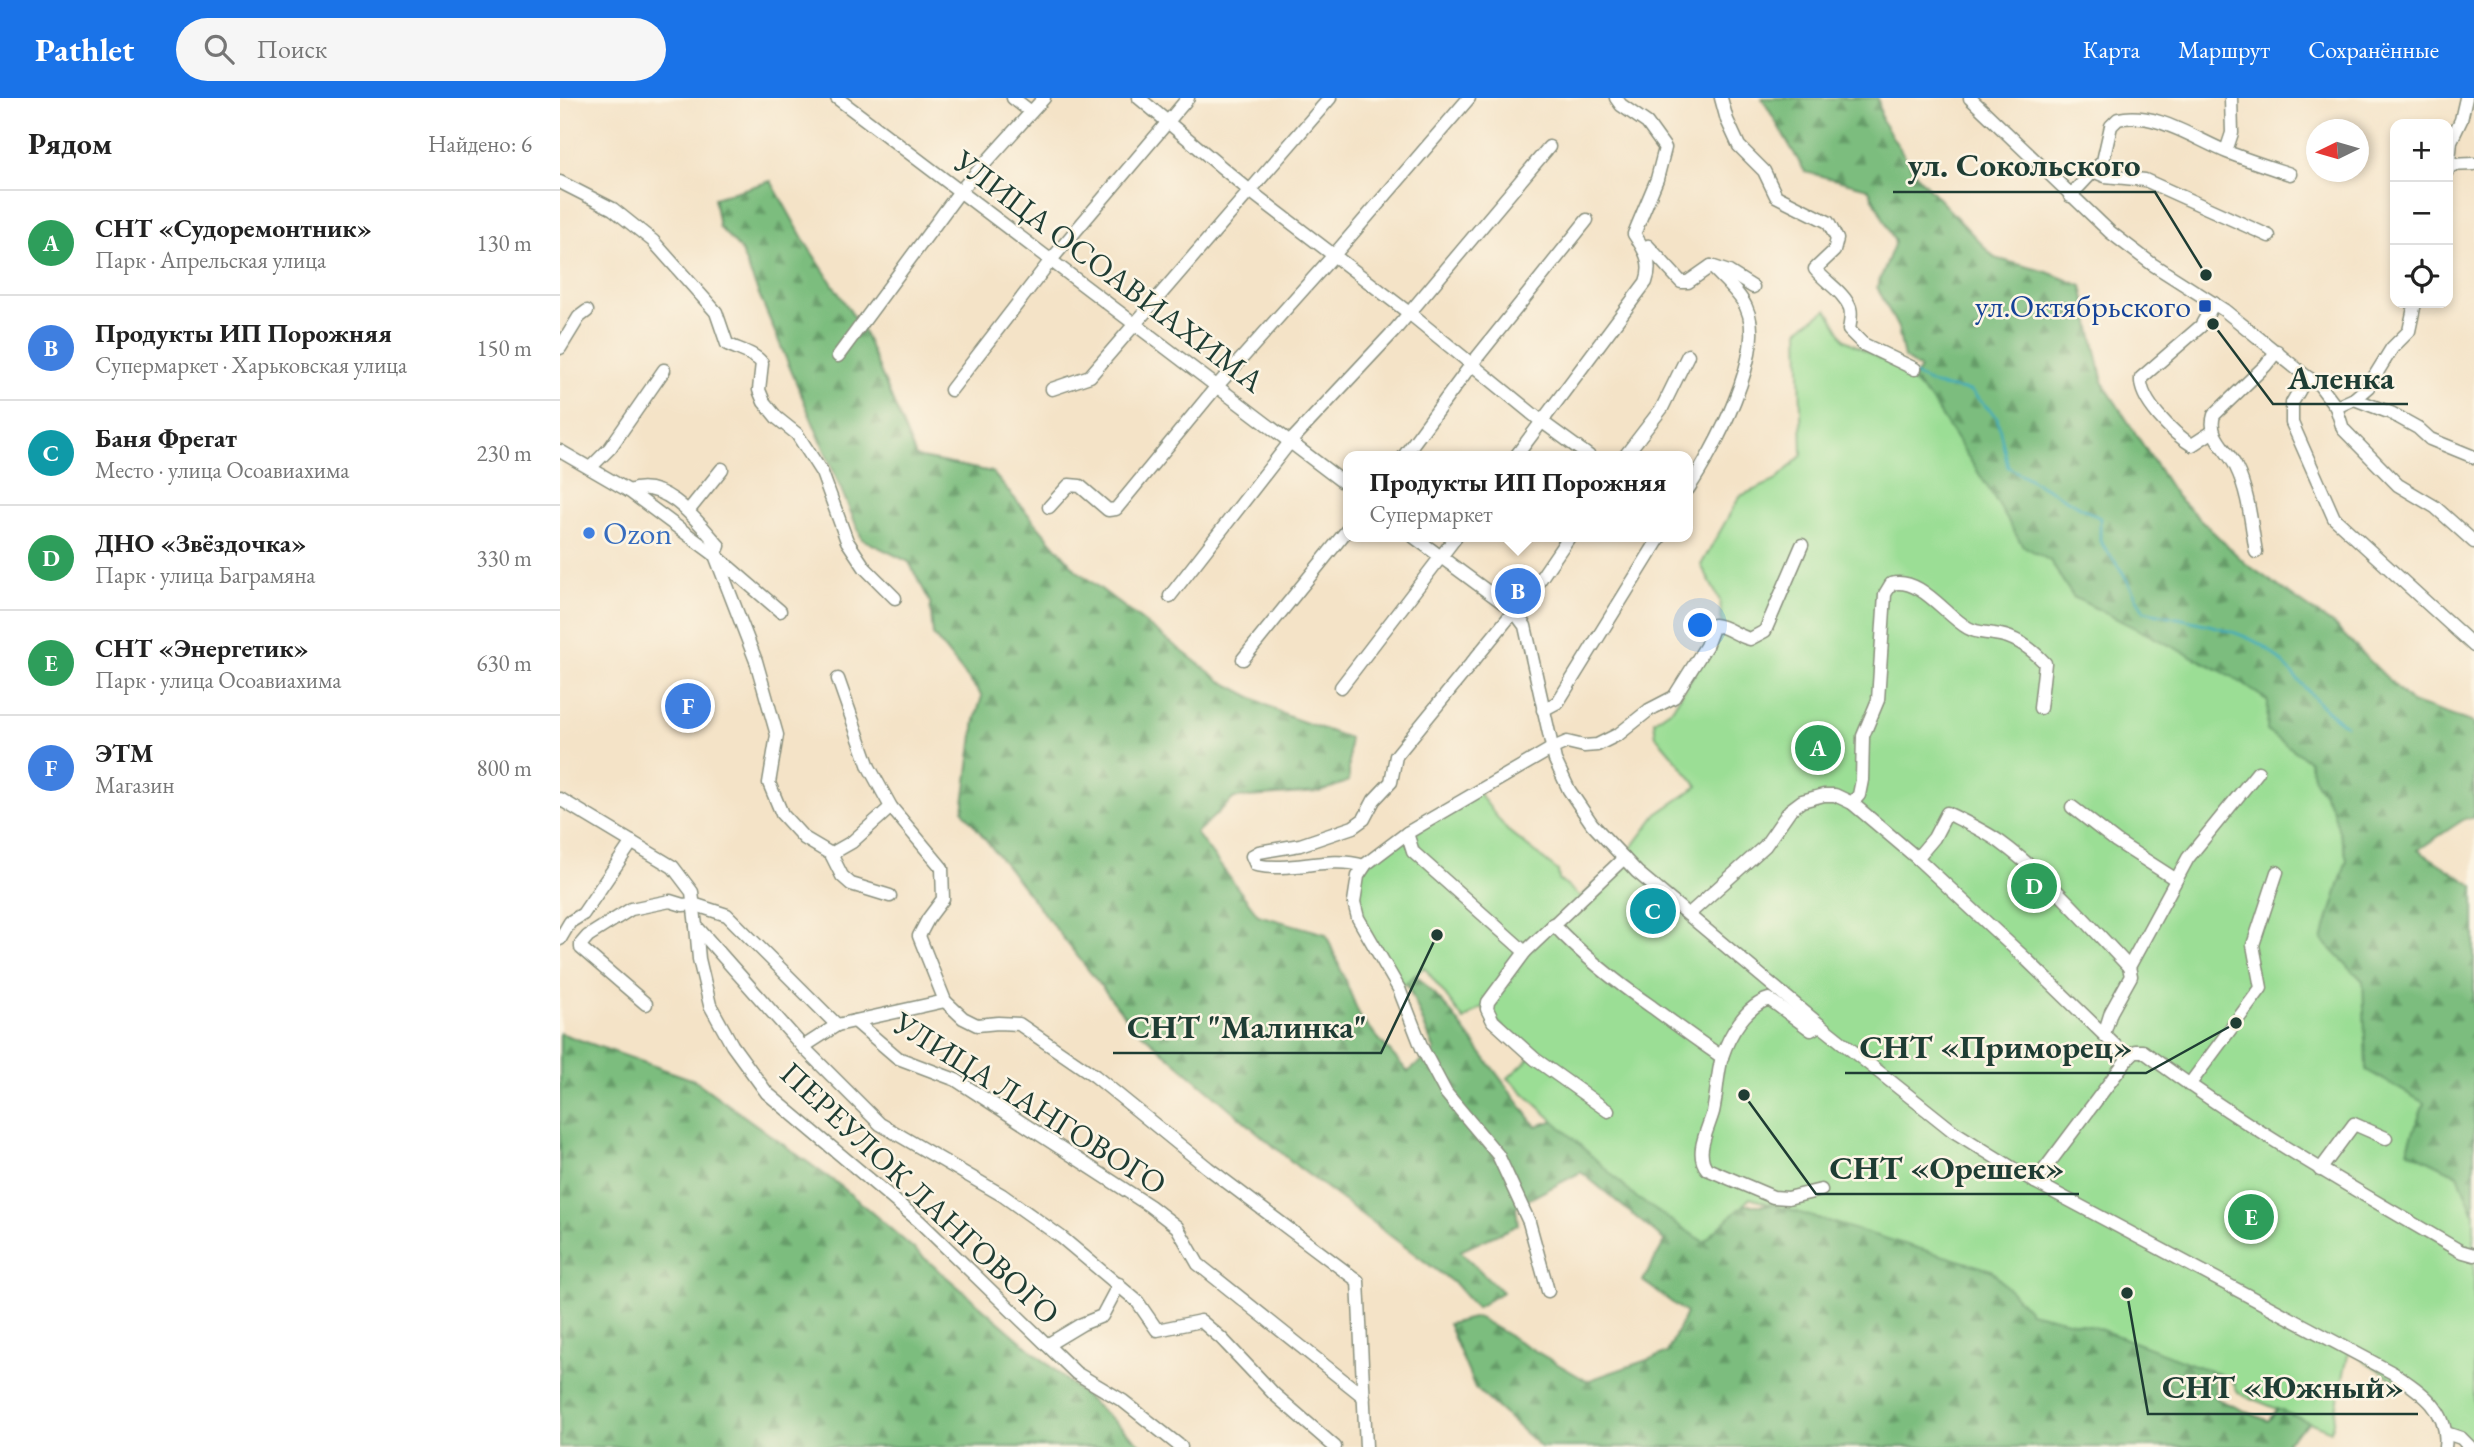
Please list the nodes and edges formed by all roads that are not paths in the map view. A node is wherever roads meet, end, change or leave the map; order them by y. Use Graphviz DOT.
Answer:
graph roads {
  1 [pos="837,98"];
  2 [pos="1013,98"];
  3 [pos="1044,98"];
  4 [pos="1139,98"];
  5 [pos="1188,98"];
  6 [pos="1330,98"];
  7 [pos="1469,98"];
  8 [pos="1616,98"];
  9 [pos="1721,98"];
  10 [pos="1970,98"];
  11 [pos="2231,98"];
  12 [pos="2466,98"];
  13 [pos="1031,112"];
  14 [pos="1167,121"];
  15 [pos="2453,137"];
  16 [pos="1549,147"];
  17 [pos="2226,151"];
  18 [pos="2474,164"];
  19 [pos="2453,167"];
  20 [pos="2092,171"];
  21 [pos="2290,174"];
  22 [pos="560,182"];
  23 [pos="960,191"];
  24 [pos="1250,191"];
  25 [pos="2070,196"];
  26 [pos="1587,220"];
  27 [pos="2269,236"];
  28 [pos="1643,248"];
  29 [pos="1334,255"];
  30 [pos="1051,260"];
  31 [pos="1711,266"];
  32 [pos="1754,287"];
  33 [pos="2214,303"];
  34 [pos="2414,308"];
  35 [pos="587,310"];
  36 [pos="1409,313"];
  37 [pos="1134,325"];
  38 [pos="560,348"];
  39 [pos="2277,351"];
  40 [pos="1688,355"];
  41 [pos="838,356"];
  42 [pos="1471,365"];
  43 [pos="1915,369"];
  44 [pos="664,370"];
  45 [pos="2307,377"];
  46 [pos="1217,386"];
  47 [pos="1052,389"];
  48 [pos="951,390"];
  49 [pos="2354,399"];
  50 [pos="2336,407"];
  51 [pos="1541,421"];
  52 [pos="2212,432"];
  53 [pos="1290,442"];
  54 [pos="560,451"];
  55 [pos="1408,451"];
  56 [pos="1520,451"];
  57 [pos="1582,451"];
  58 [pos="1629,451"];
  59 [pos="2474,457"];
  60 [pos="591,467"];
  61 [pos="722,469"];
  62 [pos="1693,480"];
  63 [pos="1343,482"];
  64 [pos="629,491"];
  65 [pos="1049,507"];
  66 [pos="689,510"];
  67 [pos="1343,535"];
  68 [pos="1421,542"];
  69 [pos="1452,542"];
  70 [pos="1566,542"];
  71 [pos="1657,542"];
  72 [pos="2474,542"];
  73 [pos="1802,545"];
  74 [pos="2256,552"];
  75 [pos="715,555"];
  76 [pos="1441,557"];
  77 [pos="1170,596"];
  78 [pos="895,598"];
  79 [pos="780,611"];
  80 [pos="1514,611"];
  81 [pos="2474,646"];
  82 [pos="1243,659"];
  83 [pos="838,679"];
  84 [pos="1341,687"];
  85 [pos="2040,708"];
  86 [pos="1543,710"];
  87 [pos="1551,748"];
  88 [pos="2258,772"];
  89 [pos="560,799"];
  90 [pos="1852,803"];
  91 [pos="891,807"];
  92 [pos="2072,807"];
  93 [pos="1407,833"];
  94 [pos="632,842"];
  95 [pos="831,854"];
  96 [pos="1624,858"];
  97 [pos="1917,858"];
  98 [pos="1364,866"];
  99 [pos="2277,872"];
  100 [pos="2175,879"];
  101 [pos="890,896"];
  102 [pos="693,904"];
  103 [pos="1689,914"];
  104 [pos="1553,924"];
  105 [pos="696,926"];
  106 [pos="560,939"];
  107 [pos="1525,952"];
  108 [pos="2129,967"];
  109 [pos="945,1001"];
  110 [pos="646,1004"];
  111 [pos="855,1021"];
  112 [pos="837,1025"];
  113 [pos="1820,1025"];
  114 [pos="2104,1034"];
  115 [pos="803,1047"];
  116 [pos="1722,1056"];
  117 [pos="2128,1058"];
  118 [pos="2189,1085"];
  119 [pos="1608,1111"];
  120 [pos="2386,1138"];
  121 [pos="2320,1170"];
  122 [pos="2035,1182"];
  123 [pos="1821,1190"];
  124 [pos="2474,1255"];
  125 [pos="1119,1284"];
  126 [pos="1548,1291"];
  127 [pos="1047,1345"];
  128 [pos="1364,1396"];
  129 [pos="2446,1433"];
  130 [pos="1181,1447"];
  131 [pos="1335,1447"];
  132 [pos="1366,1447"];
  133 [pos="2445,1447"];
  134 [pos="2470,1447"];
  1 -- 23 [label="street, УЛИЦА ОСОАВИАХИМА"];
  2 -- 13 [label="street"];
  3 -- 13 [label="street"];
  4 -- 14 [label="street"];
  5 -- 14 [label="street"];
  6 -- 24 [label="street"];
  7 -- 29 [label="street"];
  8 -- 28 [label="street"];
  9 -- 43 [label="street"];
  10 -- 25 [label="street"];
  11 -- 17 [label="street"];
  12 -- 15 [label="street"];
  13 -- 23 [label="street"];
  14 -- 24 [label="street"];
  14 -- 30 [label="street"];
  16 -- 36 [label="street"];
  17 -- 20 [label="street"];
  17 -- 21 [label="street"];
  18 -- 19 [label="street"];
  20 -- 25 [label="street"];
  20 -- 27 [label="street"];
  22 -- 78 [label="street"];
  23 -- 30 [label="street, УЛИЦА ОСОАВИАХИМА"];
  23 -- 41 [label="street"];
  24 -- 29 [label="street"];
  24 -- 37 [label="street"];
  25 -- 33 [label="street"];
  26 -- 42 [label="street"];
  28 -- 31 [label="street"];
  28 -- 51 [label="street"];
  29 -- 36 [label="street"];
  29 -- 46 [label="street"];
  30 -- 37 [label="street, УЛИЦА ОСОАВИАХИМА"];
  30 -- 48 [label="street"];
  31 -- 32 [label="street"];
  31 -- 62 [label="street"];
  33 -- 39 [label="street"];
  33 -- 52 [label="street"];
  34 -- 49 [label="street"];
  35 -- 38 [label="street"];
  36 -- 42 [label="street"];
  36 -- 53 [label="street"];
  37 -- 46 [label="street, УЛИЦА ОСОАВИАХИМА"];
  37 -- 47 [label="street"];
  39 -- 45 [label="street"];
  39 -- 52 [label="street"];
  40 -- 58 [label="street"];
  42 -- 51 [label="street"];
  42 -- 55 [label="street"];
  44 -- 60 [label="street"];
  45 -- 50 [label="street"];
  45 -- 81 [label="street"];
  46 -- 53 [label="street, УЛИЦА ОСОАВИАХИМА"];
  46 -- 65 [label="street"];
  49 -- 50 [label="street"];
  49 -- 59 [label="street"];
  50 -- 72 [label="street"];
  51 -- 56 [label="street"];
  51 -- 57 [label="street"];
  52 -- 74 [label="street"];
  53 -- 63 [label="street, УЛИЦА ОСОАВИАХИМА"];
  53 -- 77 [label="street"];
  54 -- 60 [label="street"];
  60 -- 64 [label="street"];
  61 -- 66 [label="street"];
  64 -- 66 [label="street"];
  64 -- 75 [label="street"];
  66 -- 75 [label="street"];
  67 -- 82 [label="street"];
  68 -- 76 [label="street"];
  69 -- 76 [label="street"];
  70 -- 80 [label="street"];
  71 -- 86 [label="street"];
  73 -- 87 [label="street"];
  75 -- 79 [label="street"];
  75 -- 95 [label="street"];
  76 -- 80 [label="street"];
  76 -- 84 [label="street"];
  80 -- 86 [label="street"];
  80 -- 98 [label="street"];
  83 -- 91 [label="street"];
  85 -- 90 [label="street"];
  86 -- 87 [label="street"];
  87 -- 93 [label="street"];
  87 -- 96 [label="street"];
  88 -- 100 [label="street"];
  89 -- 94 [label="street, ПЕРЕУЛОК ЛАНГОВОГО"];
  90 -- 97 [label="street"];
  90 -- 103 [label="street"];
  91 -- 95 [label="street"];
  91 -- 109 [label="street"];
  92 -- 100 [label="street"];
  93 -- 98 [label="street"];
  93 -- 107 [label="street"];
  94 -- 102 [label="street, ПЕРЕУЛОК ЛАНГОВОГО"];
  94 -- 106 [label="street"];
  95 -- 101 [label="street"];
  96 -- 103 [label="street"];
  96 -- 104 [label="street"];
  97 -- 108 [label="street"];
  97 -- 114 [label="street"];
  98 -- 126 [label="street"];
  99 -- 118 [label="street"];
  100 -- 108 [label="street"];
  102 -- 105 [label="street, ПЕРЕУЛОК ЛАНГОВОГО"];
  102 -- 110 [label="street"];
  102 -- 112 [label="street"];
  103 -- 113 [label="street"];
  104 -- 107 [label="street"];
  104 -- 116 [label="street"];
  105 -- 115 [label="street"];
  105 -- 127 [label="street, ПЕРЕУЛОК ЛАНГОВОГО"];
  107 -- 119 [label="street"];
  108 -- 114 [label="street"];
  109 -- 111 [label="street"];
  109 -- 128 [label="street"];
  111 -- 112 [label="street"];
  111 -- 128 [label="street, УЛИЦА ЛАНГОВОГО"];
  112 -- 115 [label="street"];
  113 -- 116 [label="street"];
  113 -- 122 [label="street"];
  114 -- 117 [label="street"];
  115 -- 125 [label="street"];
  116 -- 123 [label="street"];
  117 -- 118 [label="street"];
  117 -- 122 [label="street"];
  118 -- 121 [label="street"];
  120 -- 121 [label="street"];
  121 -- 124 [label="street"];
  122 -- 129 [label="street"];
  125 -- 127 [label="street"];
  125 -- 131 [label="street"];
  127 -- 130 [label="street, ПЕРЕУЛОК ЛАНГОВОГО"];
  128 -- 132 [label="street"];
  129 -- 133 [label="street"];
  129 -- 134 [label="street"];
}
